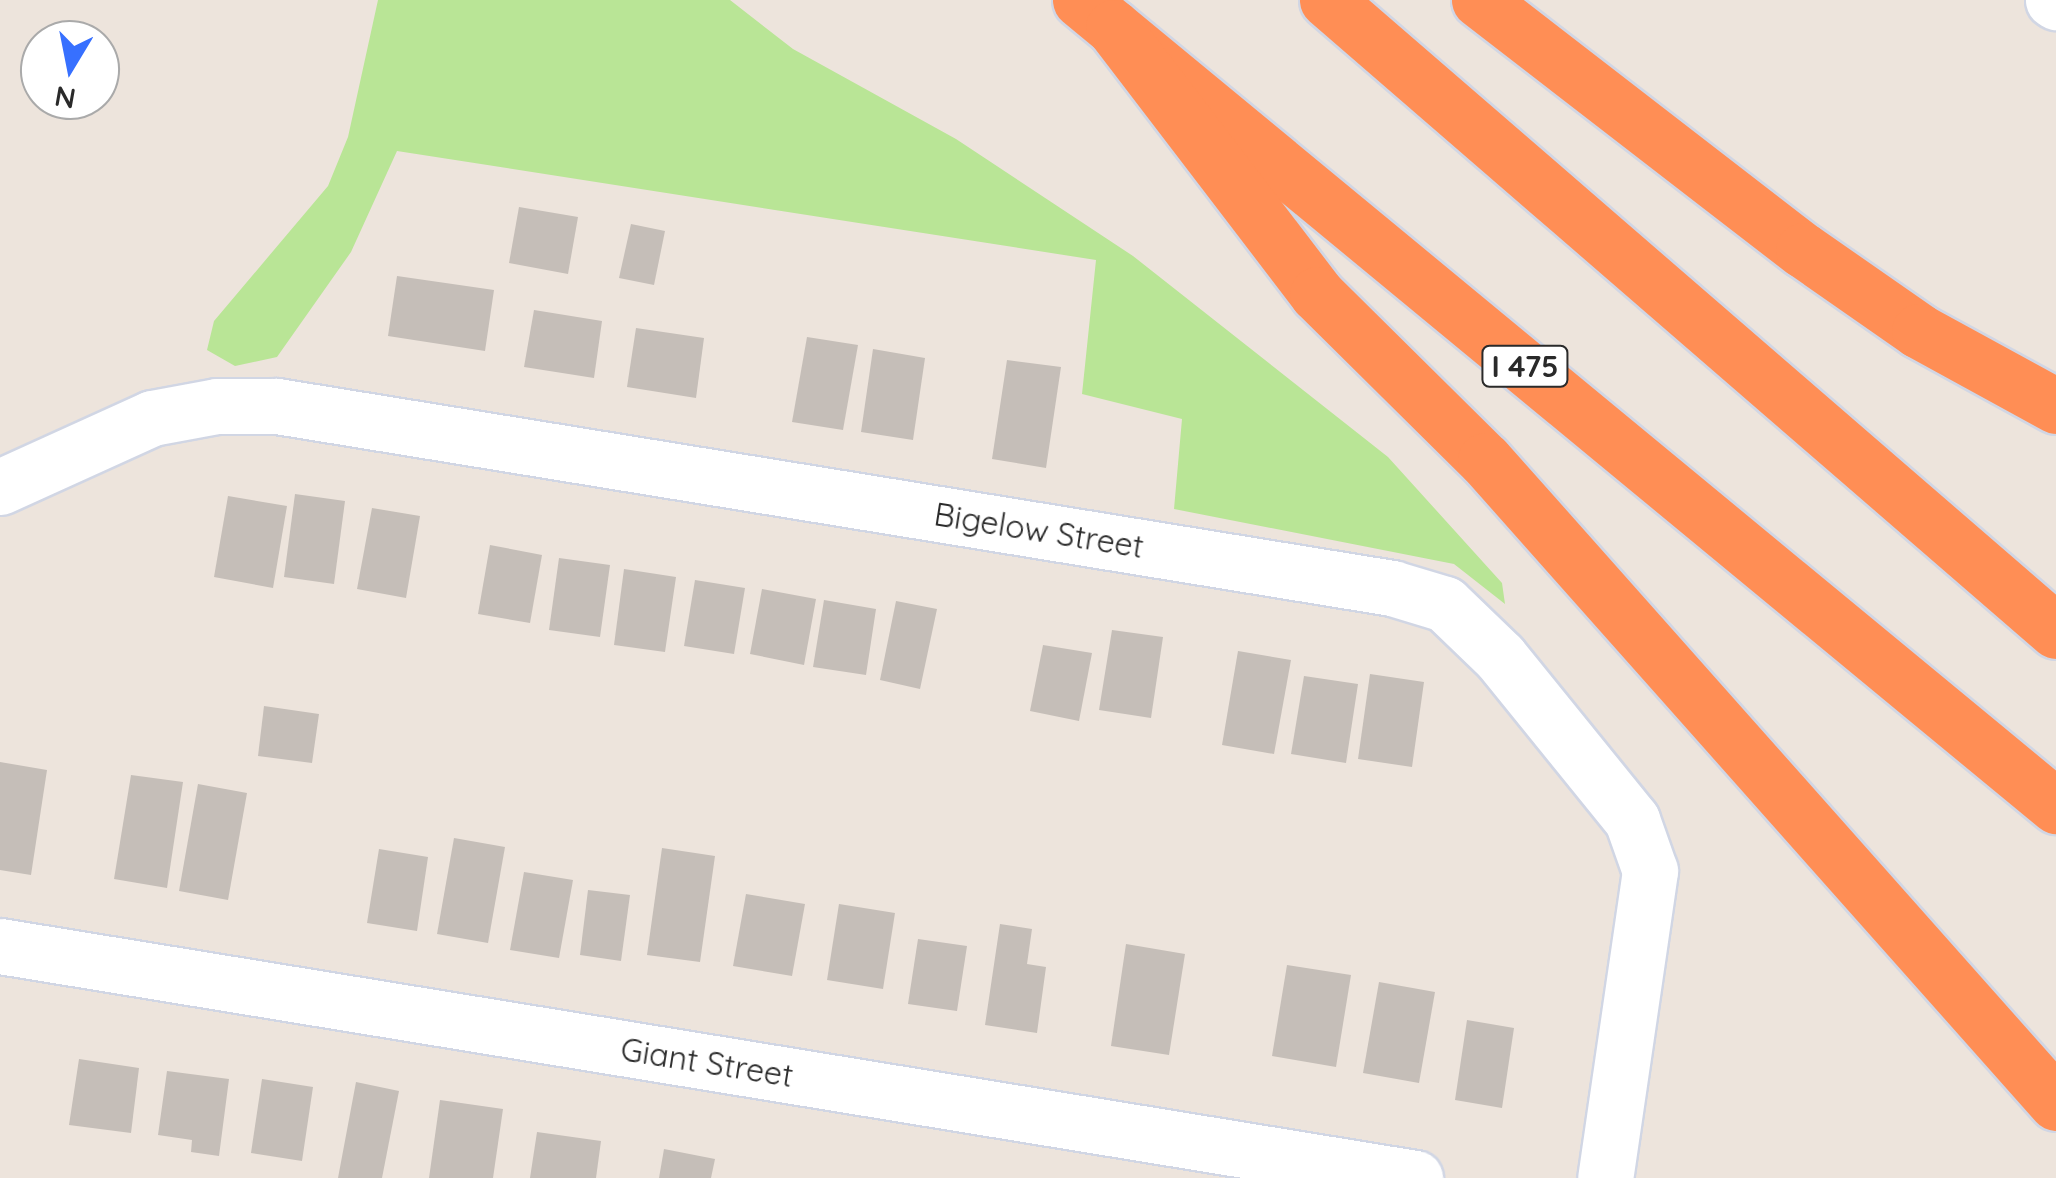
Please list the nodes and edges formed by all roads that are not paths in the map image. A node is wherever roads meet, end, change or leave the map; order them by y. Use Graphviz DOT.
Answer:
graph roads {
  1 [pos="1327,0"];
  2 [pos="1479,0"];
  3 [pos="1096,14"];
  4 [pos="2039,398"];
  5 [pos="0,487"];
  6 [pos="2056,631"];
  7 [pos="2056,806"];
  8 [pos="0,946"];
  9 [pos="2056,1102"];
  10 [pos="1414,1178"];
  11 [pos="1605,1178"];
  1 -- 6 [label="highway"];
  2 -- 4 [label="highway"];
  3 -- 7 [label="highway, I 475"];
  3 -- 9 [label="highway"];
  5 -- 11 [label="street, Bigelow Street"];
  8 -- 10 [label="street, Giant Street"];
}
